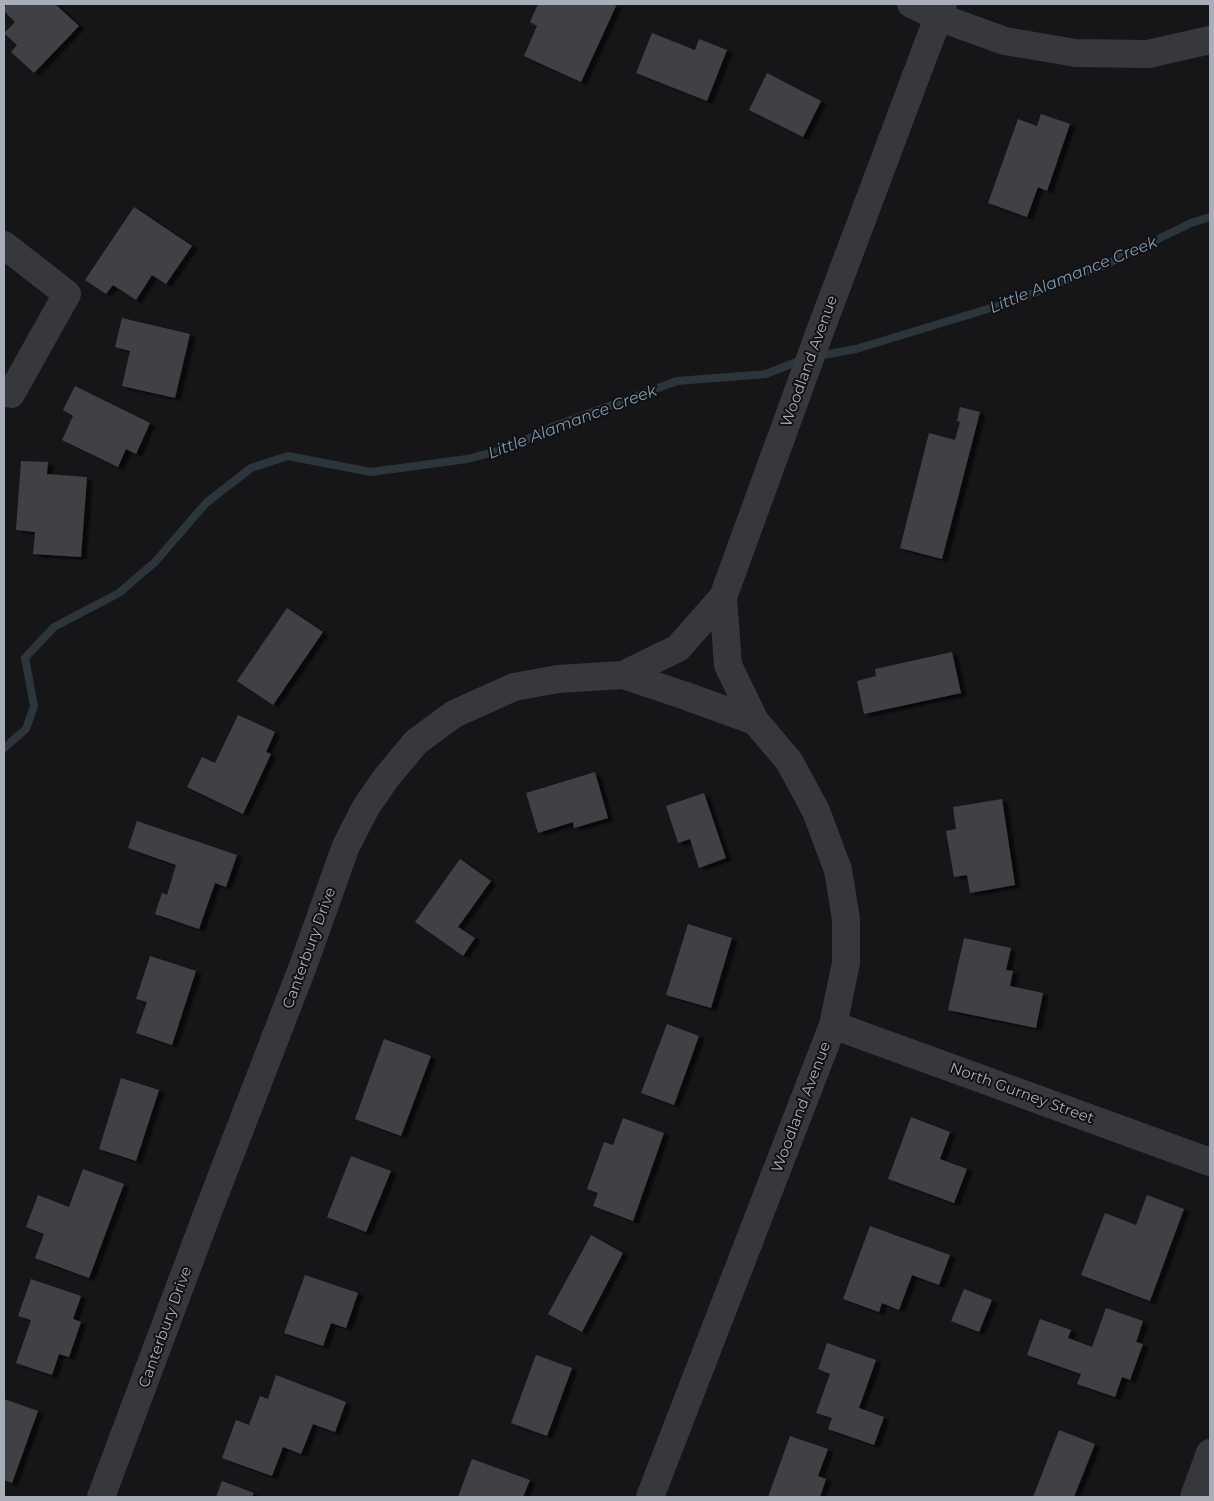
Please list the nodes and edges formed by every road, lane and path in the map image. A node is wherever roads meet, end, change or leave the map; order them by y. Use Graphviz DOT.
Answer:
graph roads {
  1 [pos="911,4"];
  2 [pos="941,10"];
  3 [pos="1210,40"];
  4 [pos="4,245"];
  5 [pos="11,394"];
  6 [pos="723,597"];
  7 [pos="623,675"];
  8 [pos="754,721"];
  9 [pos="833,1024"];
  10 [pos="1210,1162"];
  11 [pos="1210,1454"];
  12 [pos="101,1497"];
  13 [pos="650,1497"];
  14 [pos="1194,1497"];
  1 -- 2 [label="street"];
  2 -- 3 [label="street"];
  2 -- 6 [label="street, Woodland Avenue"];
  4 -- 5 [label="street"];
  6 -- 7 [label="street, Canterbury Drive"];
  6 -- 8 [label="street, Woodland Avenue"];
  7 -- 8 [label="street, Woodland Avenue"];
  7 -- 12 [label="street, Canterbury Drive"];
  8 -- 9 [label="street, Woodland Avenue"];
  9 -- 10 [label="street, North Gurney Street"];
  9 -- 13 [label="street, Woodland Avenue"];
  11 -- 14 [label="street"];
}
